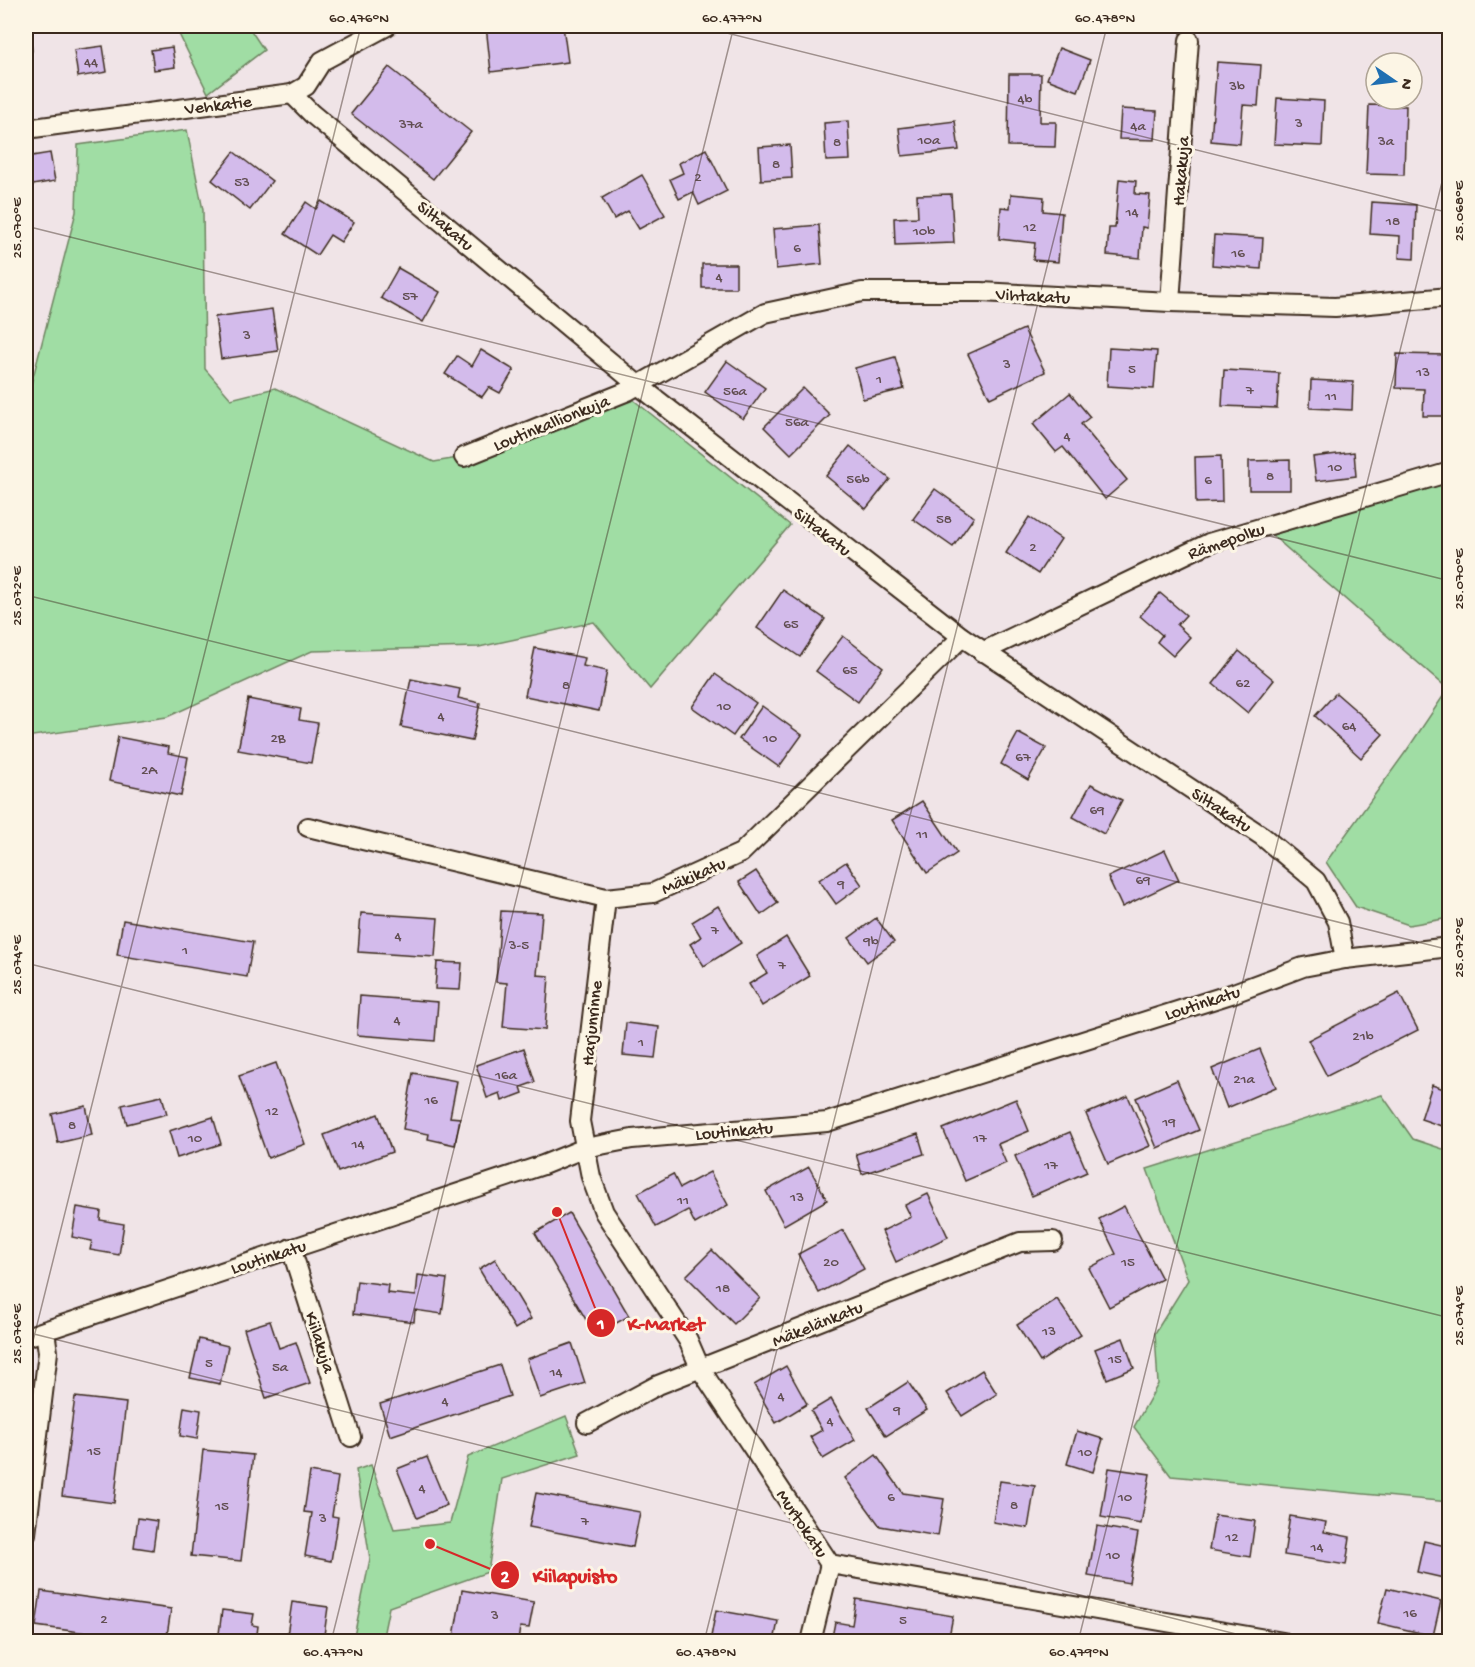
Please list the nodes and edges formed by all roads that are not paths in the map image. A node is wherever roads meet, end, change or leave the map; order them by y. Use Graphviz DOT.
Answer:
graph roads {
  1 [pos="387,26"];
  2 [pos="1189,40"];
  3 [pos="292,94"];
  4 [pos="26,129"];
  5 [pos="1449,297"];
  6 [pos="1170,302"];
  7 [pos="638,385"];
  8 [pos="464,457"];
  9 [pos="1449,472"];
  10 [pos="962,637"];
  11 [pos="982,652"];
  12 [pos="308,828"];
  13 [pos="606,898"];
  14 [pos="1449,947"];
  15 [pos="1345,958"];
  16 [pos="585,1148"];
  17 [pos="1053,1241"];
  18 [pos="291,1248"];
  19 [pos="45,1331"];
  20 [pos="26,1338"];
  21 [pos="701,1370"];
  22 [pos="587,1423"];
  23 [pos="351,1437"];
  24 [pos="26,1534"];
  25 [pos="830,1564"];
  26 [pos="811,1641"];
  27 [pos="1283,1641"];
  1 -- 3 [label="street"];
  2 -- 6 [label="street, Hakakuja"];
  3 -- 4 [label="street, Vehkatie"];
  3 -- 7 [label="street, Siltakatu"];
  5 -- 6 [label="street, Vihtakatu"];
  6 -- 7 [label="street, Vihtakatu"];
  7 -- 8 [label="street, Loutinkallionkuja"];
  7 -- 10 [label="street, Siltakatu"];
  9 -- 11 [label="street, Rämepolku"];
  10 -- 11 [label="street, Siltakatu"];
  10 -- 13 [label="street, Mäkikatu"];
  11 -- 15 [label="street, Siltakatu"];
  12 -- 13 [label="street, Mäkikatu"];
  13 -- 16 [label="street, Harjunrinne"];
  14 -- 15 [label="street, Loutinkatu"];
  15 -- 16 [label="street, Loutinkatu"];
  16 -- 18 [label="street, Loutinkatu"];
  16 -- 21 [label="street, Murtokatu"];
  17 -- 21 [label="street, Mäkelänkatu"];
  18 -- 19 [label="street, Loutinkatu"];
  18 -- 23 [label="street, Kiilakuja"];
  19 -- 20 [label="street, Loutinkatu"];
  19 -- 24 [label="street"];
  21 -- 22 [label="street, Mäkelänkatu"];
  21 -- 25 [label="street, Murtokatu"];
  25 -- 26 [label="street"];
  25 -- 27 [label="street, Murtokatu"];
}
